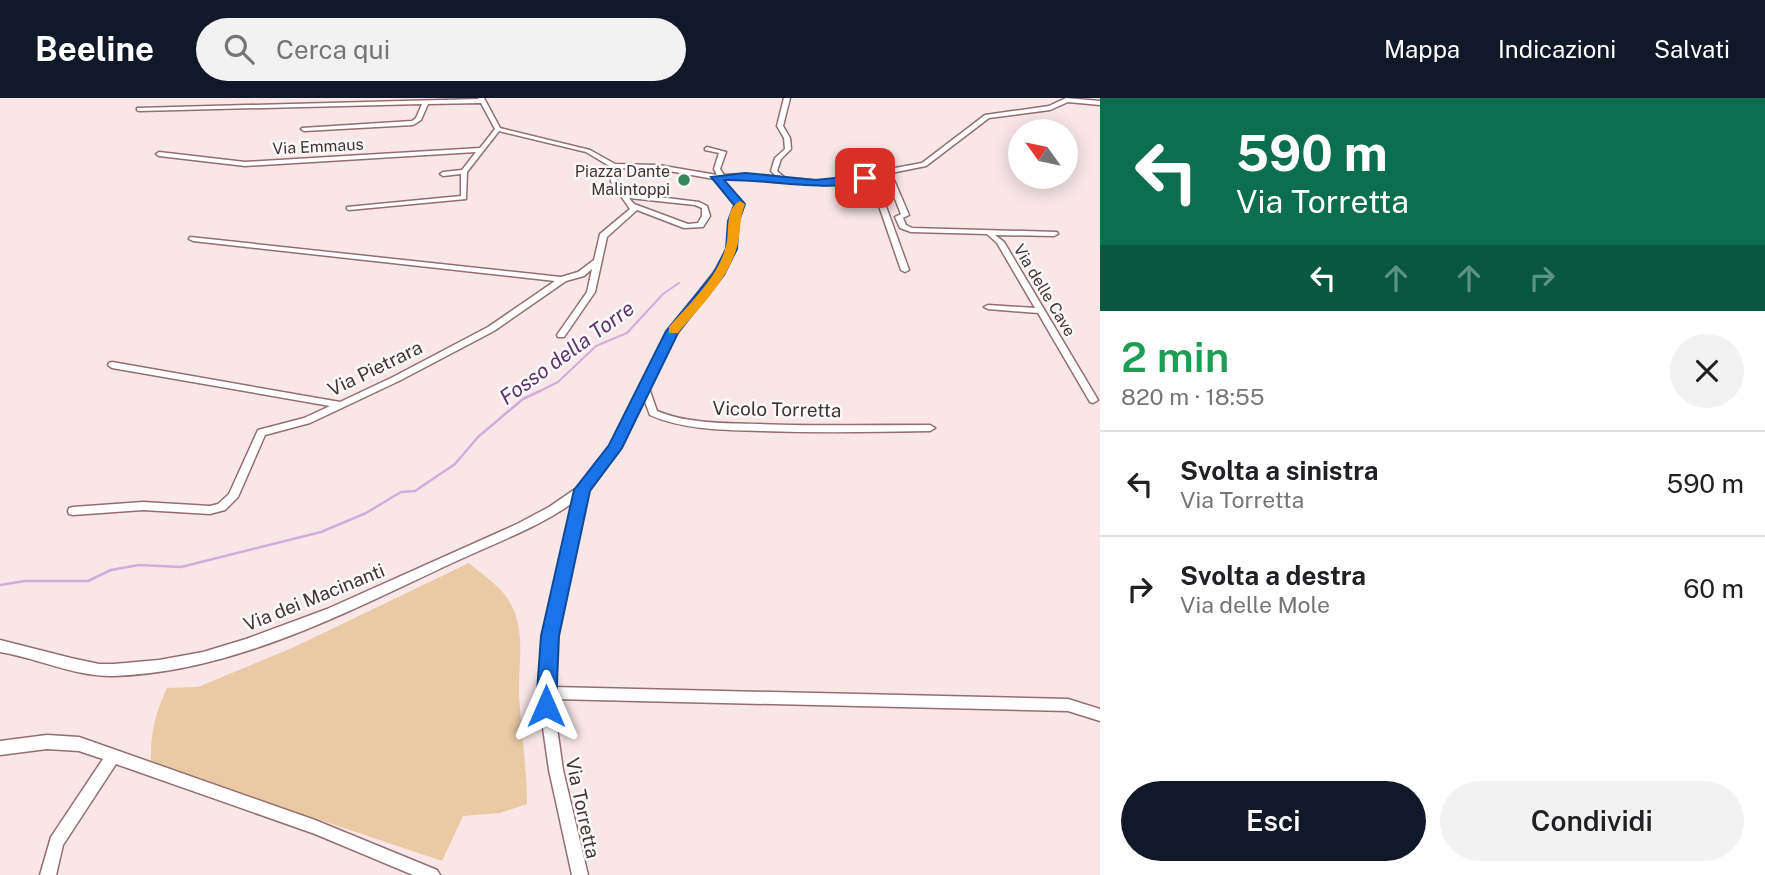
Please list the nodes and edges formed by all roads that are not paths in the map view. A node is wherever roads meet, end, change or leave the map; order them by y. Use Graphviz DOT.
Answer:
graph roads {
  1 [pos="785,98"];
  2 [pos="1070,99"];
  3 [pos="482,100"];
  4 [pos="1100,103"];
  5 [pos="425,104"];
  6 [pos="139,109"];
  7 [pos="304,129"];
  8 [pos="498,129"];
  9 [pos="707,149"];
  10 [pos="479,150"];
  11 [pos="159,154"];
  12 [pos="614,166"];
  13 [pos="464,172"];
  14 [pos="888,173"];
  15 [pos="443,174"];
  16 [pos="719,177"];
  17 [pos="872,177"];
  18 [pos="785,180"];
  19 [pos="624,195"];
  20 [pos="634,206"];
  21 [pos="349,208"];
  22 [pos="990,234"];
  23 [pos="1054,234"];
  24 [pos="192,240"];
  25 [pos="598,261"];
  26 [pos="905,270"];
  27 [pos="563,279"];
  28 [pos="988,307"];
  29 [pos="1041,311"];
  30 [pos="561,335"];
  31 [pos="112,365"];
  32 [pos="645,388"];
  33 [pos="1093,400"];
  34 [pos="340,405"];
  35 [pos="930,428"];
  36 [pos="582,490"];
  37 [pos="73,510"];
  38 [pos="0,646"];
  39 [pos="545,693"];
  40 [pos="1100,715"];
  41 [pos="0,748"];
  42 [pos="113,756"];
  43 [pos="48,875"];
  44 [pos="432,875"];
  45 [pos="580,875"];
  1 -- 18 [label="street"];
  2 -- 4 [label="street"];
  2 -- 14 [label="street"];
  3 -- 5 [label="street"];
  3 -- 8 [label="street"];
  5 -- 6 [label="street"];
  5 -- 7 [label="street"];
  8 -- 10 [label="street"];
  8 -- 12 [label="street"];
  9 -- 16 [label="street"];
  10 -- 11 [label="street, Via Emmaus"];
  10 -- 13 [label="street"];
  12 -- 16 [label="street"];
  12 -- 19 [label="street"];
  13 -- 15 [label="street"];
  13 -- 21 [label="street"];
  14 -- 17 [label="street"];
  14 -- 22 [label="street, Via delle Cave"];
  16 -- 18 [label="street"];
  16 -- 32 [label="street, Via Torretta"];
  17 -- 18 [label="street"];
  17 -- 26 [label="street"];
  19 -- 20 [label="street"];
  19 -- 20 [label="street"];
  20 -- 25 [label="street"];
  22 -- 23 [label="street, Via delle Cave"];
  22 -- 29 [label="street, Via delle Cave"];
  24 -- 27 [label="street"];
  25 -- 27 [label="street, Via Pietrara"];
  25 -- 30 [label="street"];
  27 -- 34 [label="street, Via Pietrara"];
  28 -- 29 [label="street"];
  29 -- 33 [label="street, Via delle Cave"];
  31 -- 34 [label="street"];
  32 -- 35 [label="street, Vicolo Torretta"];
  32 -- 36 [label="street, Via Torretta"];
  34 -- 37 [label="street, Via Pietrara"];
  36 -- 38 [label="street, Via dei Macinanti"];
  36 -- 39 [label="street, Via Torretta"];
  39 -- 40 [label="street"];
  39 -- 45 [label="street, Via Torretta"];
  41 -- 42 [label="street"];
  42 -- 43 [label="street"];
  42 -- 44 [label="street"];
}
